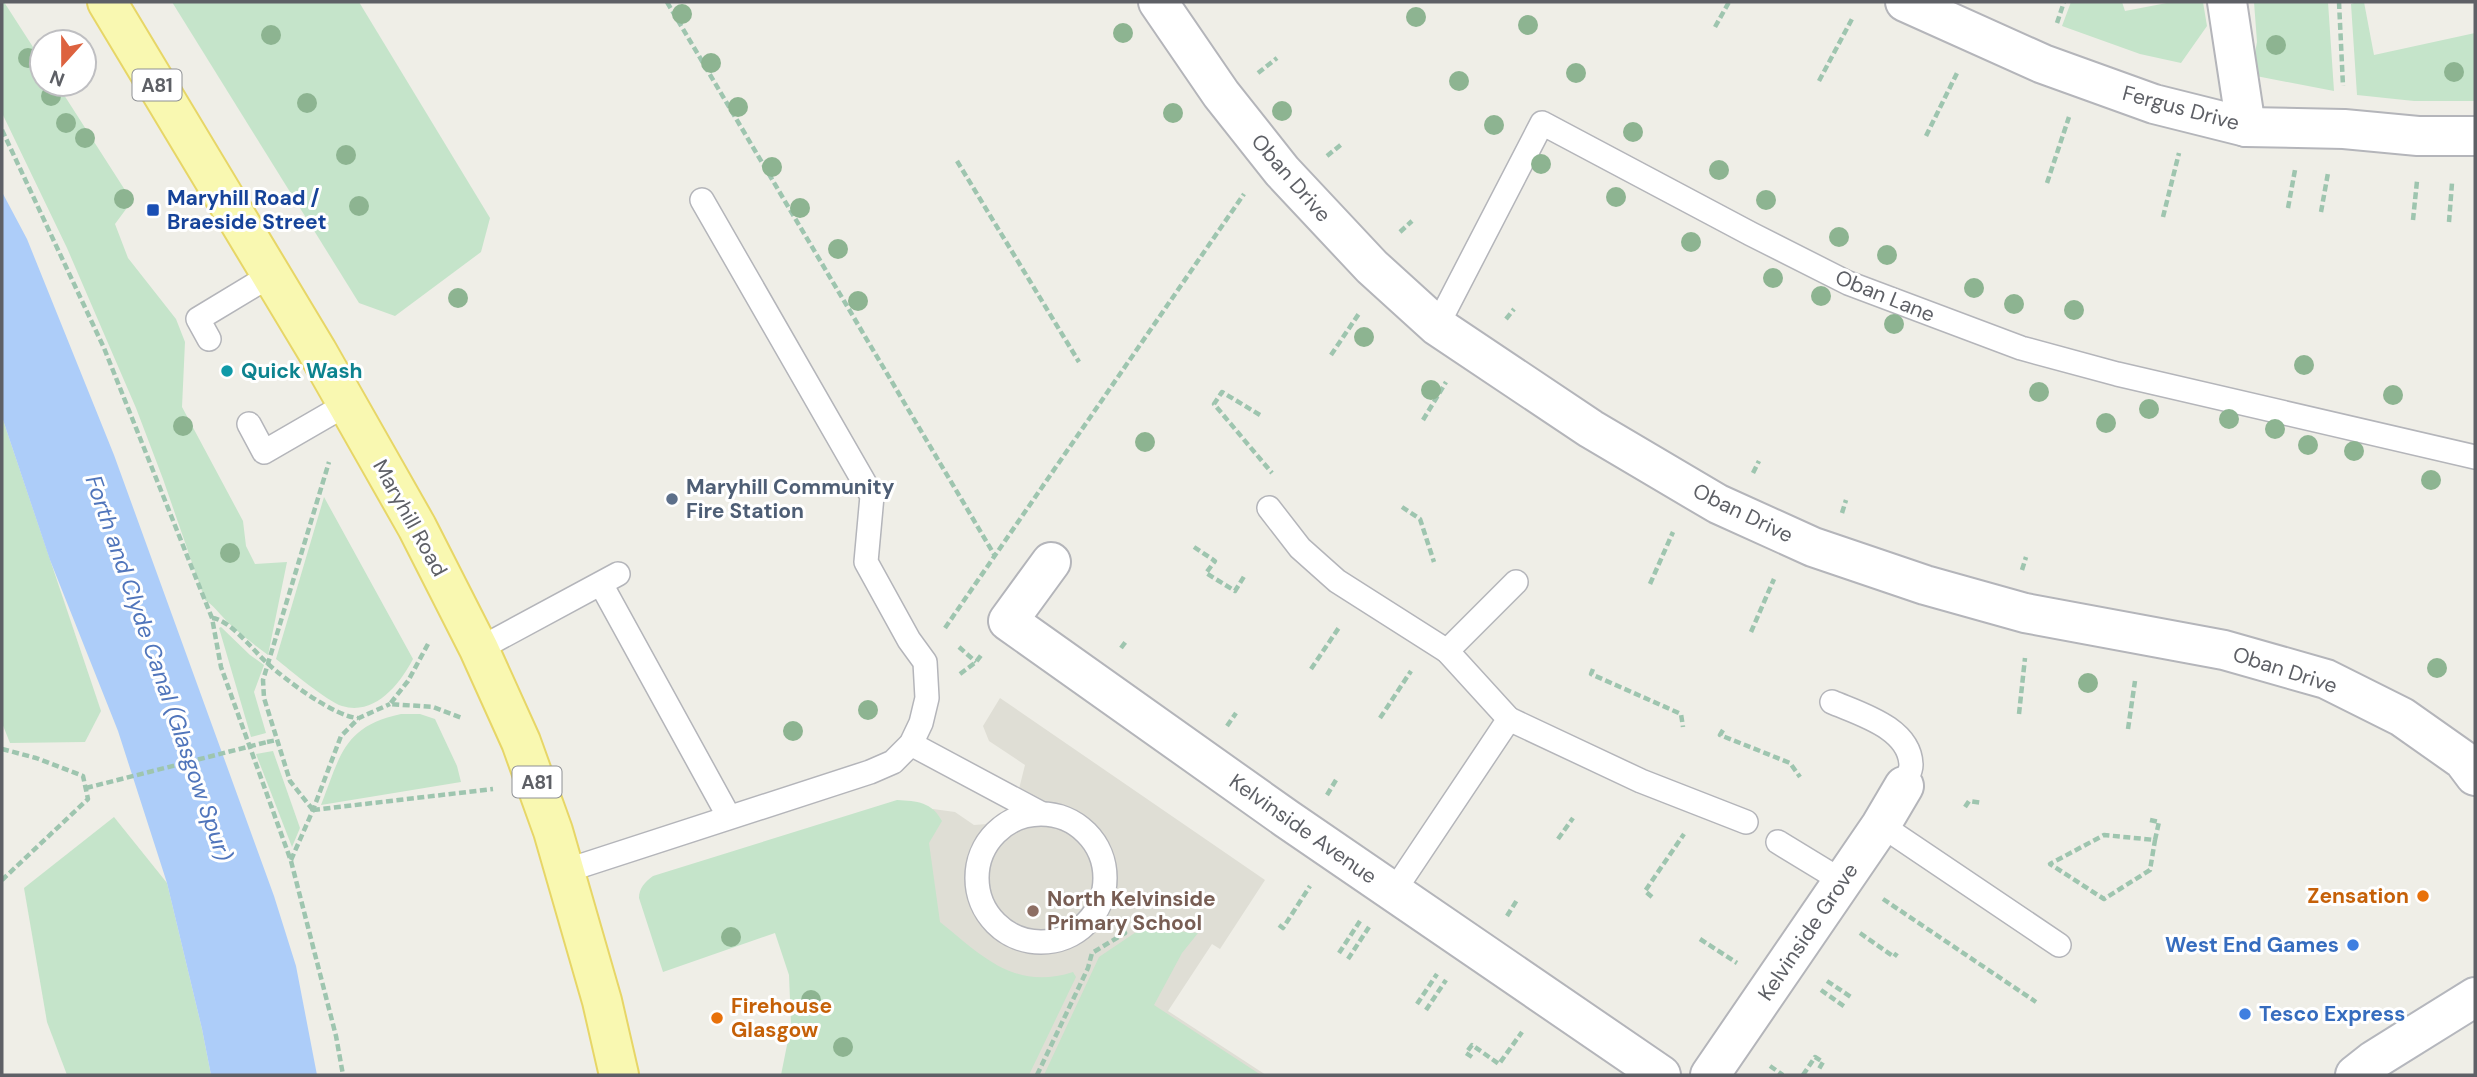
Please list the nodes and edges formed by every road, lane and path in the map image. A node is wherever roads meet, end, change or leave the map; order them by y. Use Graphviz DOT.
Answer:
graph roads {
  1 [pos="107,2"];
  2 [pos="667,2"];
  3 [pos="1158,2"];
  4 [pos="1729,2"];
  5 [pos="1905,2"];
  6 [pos="2227,2"];
  7 [pos="2339,2"];
  8 [pos="1951,12"];
  9 [pos="1853,17"];
  10 [pos="1715,27"];
  11 [pos="1277,58"];
  12 [pos="1959,69"];
  13 [pos="1254,76"];
  14 [pos="1819,81"];
  15 [pos="2071,114"];
  16 [pos="2246,127"];
  17 [pos="2344,129"];
  18 [pos="2,130"];
  19 [pos="1926,136"];
  20 [pos="2475,136"];
  21 [pos="1343,143"];
  22 [pos="2181,146"];
  23 [pos="957,161"];
  24 [pos="1320,162"];
  25 [pos="2295,168"];
  26 [pos="1282,171"];
  27 [pos="2328,173"];
  28 [pos="2417,181"];
  29 [pos="2047,183"];
  30 [pos="2452,183"];
  31 [pos="702,200"];
  32 [pos="2288,208"];
  33 [pos="2321,212"];
  34 [pos="2163,217"];
  35 [pos="2413,220"];
  36 [pos="2449,222"];
  37 [pos="271,275"];
  38 [pos="1362,309"];
  39 [pos="1437,326"];
  40 [pos="209,339"];
  41 [pos="1331,355"];
  42 [pos="1079,362"];
  43 [pos="1446,381"];
  44 [pos="347,404"];
  45 [pos="1260,415"];
  46 [pos="1423,420"];
  47 [pos="249,424"];
  48 [pos="2475,457"];
  49 [pos="1274,476"];
  50 [pos="1402,507"];
  51 [pos="1269,508"];
  52 [pos="1673,531"];
  53 [pos="1194,547"];
  54 [pos="995,556"];
  55 [pos="1051,562"];
  56 [pos="1434,562"];
  57 [pos="1245,575"];
  58 [pos="1774,579"];
  59 [pos="1516,582"];
  60 [pos="1650,584"];
  61 [pos="454,598"];
  62 [pos="212,618"];
  63 [pos="1345,619"];
  64 [pos="1008,621"];
  65 [pos="1751,632"];
  66 [pos="479,649"];
  67 [pos="1447,650"];
  68 [pos="2025,658"];
  69 [pos="925,662"];
  70 [pos="267,663"];
  71 [pos="1416,664"];
  72 [pos="1593,669"];
  73 [pos="1311,670"];
  74 [pos="2135,681"];
  75 [pos="926,698"];
  76 [pos="1832,702"];
  77 [pos="390,704"];
  78 [pos="2019,714"];
  79 [pos="359,718"];
  80 [pos="1380,718"];
  81 [pos="1509,719"];
  82 [pos="1683,727"];
  83 [pos="2128,729"];
  84 [pos="1723,730"];
  85 [pos="277,740"];
  86 [pos="522,742"];
  87 [pos="911,744"];
  88 [pos="2,749"];
  89 [pos="2475,776"];
  90 [pos="1800,777"];
  91 [pos="538,784"];
  92 [pos="1903,786"];
  93 [pos="86,788"];
  94 [pos="1982,803"];
  95 [pos="1965,807"];
  96 [pos="313,810"];
  97 [pos="1040,813"];
  98 [pos="729,817"];
  99 [pos="1573,818"];
  100 [pos="2150,820"];
  101 [pos="1746,821"];
  102 [pos="1881,825"];
  103 [pos="1689,828"];
  104 [pos="1558,839"];
  105 [pos="2155,840"];
  106 [pos="1779,842"];
  107 [pos="291,861"];
  108 [pos="565,871"];
  109 [pos="2,880"];
  110 [pos="1842,881"];
  111 [pos="1311,885"];
  112 [pos="1394,891"];
  113 [pos="1652,897"];
  114 [pos="1882,898"];
  115 [pos="1091,919"];
  116 [pos="1361,920"];
  117 [pos="1279,925"];
  118 [pos="1370,926"];
  119 [pos="1857,932"];
  120 [pos="1700,939"];
  121 [pos="2059,945"];
  122 [pos="1339,953"];
  123 [pos="1897,953"];
  124 [pos="1348,959"];
  125 [pos="1742,966"];
  126 [pos="1439,972"];
  127 [pos="1447,978"];
  128 [pos="1824,979"];
  129 [pos="1818,988"];
  130 [pos="2475,996"];
  131 [pos="1851,997"];
  132 [pos="2036,1002"];
  133 [pos="1418,1004"];
  134 [pos="1845,1007"];
  135 [pos="1426,1010"];
  136 [pos="1523,1031"];
  137 [pos="1472,1057"];
  138 [pos="1819,1069"];
  139 [pos="343,1075"];
  140 [pos="619,1075"];
  141 [pos="1037,1075"];
  142 [pos="1661,1075"];
  143 [pos="1710,1075"];
  144 [pos="1803,1075"];
  145 [pos="2355,1075"];
  1 -- 37 [label="main road, Maryhill Road / A81"];
  2 -- 54 [label="path"];
  3 -- 26 [label="street, Oban Drive"];
  4 -- 10 [label="path"];
  5 -- 8 [label="street, Fergus Drive"];
  6 -- 16 [label="street"];
  7 -- 17 [label="path"];
  8 -- 16 [label="street, Fergus Drive"];
  9 -- 14 [label="path"];
  11 -- 13 [label="path"];
  12 -- 19 [label="path"];
  15 -- 29 [label="path"];
  16 -- 17 [label="street, Fergus Drive"];
  17 -- 20 [label="street, Fergus Drive"];
  18 -- 62 [label="path"];
  21 -- 24 [label="path"];
  22 -- 34 [label="path"];
  23 -- 42 [label="path"];
  25 -- 32 [label="path"];
  26 -- 39 [label="street, Oban Drive"];
  26 -- 54 [label="path"];
  27 -- 33 [label="path"];
  28 -- 35 [label="path"];
  30 -- 36 [label="path"];
  31 -- 69 [label="lane"];
  37 -- 40 [label="lane"];
  37 -- 44 [label="main road, Maryhill Road / A81"];
  38 -- 41 [label="path"];
  39 -- 48 [label="lane, Oban Lane"];
  39 -- 89 [label="street, Oban Drive"];
  43 -- 46 [label="path"];
  44 -- 47 [label="lane"];
  44 -- 61 [label="main road, Maryhill Road / A81"];
  44 -- 70 [label="path"];
  45 -- 49 [label="path"];
  50 -- 56 [label="path"];
  51 -- 67 [label="lane"];
  52 -- 60 [label="path"];
  53 -- 57 [label="path"];
  54 -- 69 [label="path"];
  55 -- 64 [label="street"];
  58 -- 65 [label="path"];
  59 -- 67 [label="lane"];
  61 -- 66 [label="main road, Maryhill Road / A81"];
  61 -- 77 [label="path"];
  62 -- 70 [label="path"];
  62 -- 107 [label="path"];
  63 -- 73 [label="path"];
  64 -- 75 [label="path"];
  64 -- 112 [label="street, Kelvinside Avenue"];
  66 -- 86 [label="main road, Maryhill Road / A81"];
  66 -- 98 [label="lane"];
  67 -- 81 [label="lane"];
  68 -- 78 [label="path"];
  69 -- 75 [label="lane"];
  70 -- 79 [label="path"];
  70 -- 85 [label="path"];
  71 -- 80 [label="path"];
  72 -- 82 [label="path"];
  74 -- 83 [label="path"];
  75 -- 87 [label="lane"];
  76 -- 92 [label="lane"];
  77 -- 79 [label="path"];
  77 -- 86 [label="path"];
  79 -- 96 [label="path"];
  81 -- 101 [label="lane"];
  81 -- 112 [label="lane"];
  84 -- 90 [label="path"];
  85 -- 93 [label="path, bridge"];
  85 -- 96 [label="path"];
  86 -- 91 [label="main road, Maryhill Road / A81"];
  87 -- 97 [label="lane"];
  87 -- 98 [label="lane"];
  88 -- 93 [label="path"];
  91 -- 96 [label="path"];
  91 -- 108 [label="main road, Maryhill Road / A81"];
  92 -- 102 [label="street, Kelvinside Grove"];
  93 -- 109 [label="path"];
  94 -- 95 [label="path"];
  96 -- 107 [label="path"];
  97 -- 115 [label="lane"];
  97 -- 115 [label="lane"];
  98 -- 108 [label="lane"];
  99 -- 104 [label="path"];
  100 -- 105 [label="path"];
  102 -- 110 [label="street, Kelvinside Grove"];
  102 -- 121 [label="lane"];
  103 -- 113 [label="path"];
  105 -- 105 [label="path"];
  106 -- 110 [label="lane"];
  107 -- 139 [label="path"];
  108 -- 140 [label="main road, Maryhill Road / A81"];
  110 -- 143 [label="street, Kelvinside Grove"];
  111 -- 117 [label="path"];
  112 -- 142 [label="street, Kelvinside Avenue"];
  114 -- 132 [label="path"];
  115 -- 141 [label="path"];
  116 -- 122 [label="path"];
  118 -- 124 [label="path"];
  119 -- 123 [label="path"];
  120 -- 125 [label="path"];
  126 -- 133 [label="path"];
  127 -- 135 [label="path"];
  128 -- 131 [label="path"];
  129 -- 134 [label="path"];
  130 -- 145 [label="street"];
  136 -- 137 [label="path"];
  138 -- 144 [label="path"];
}
